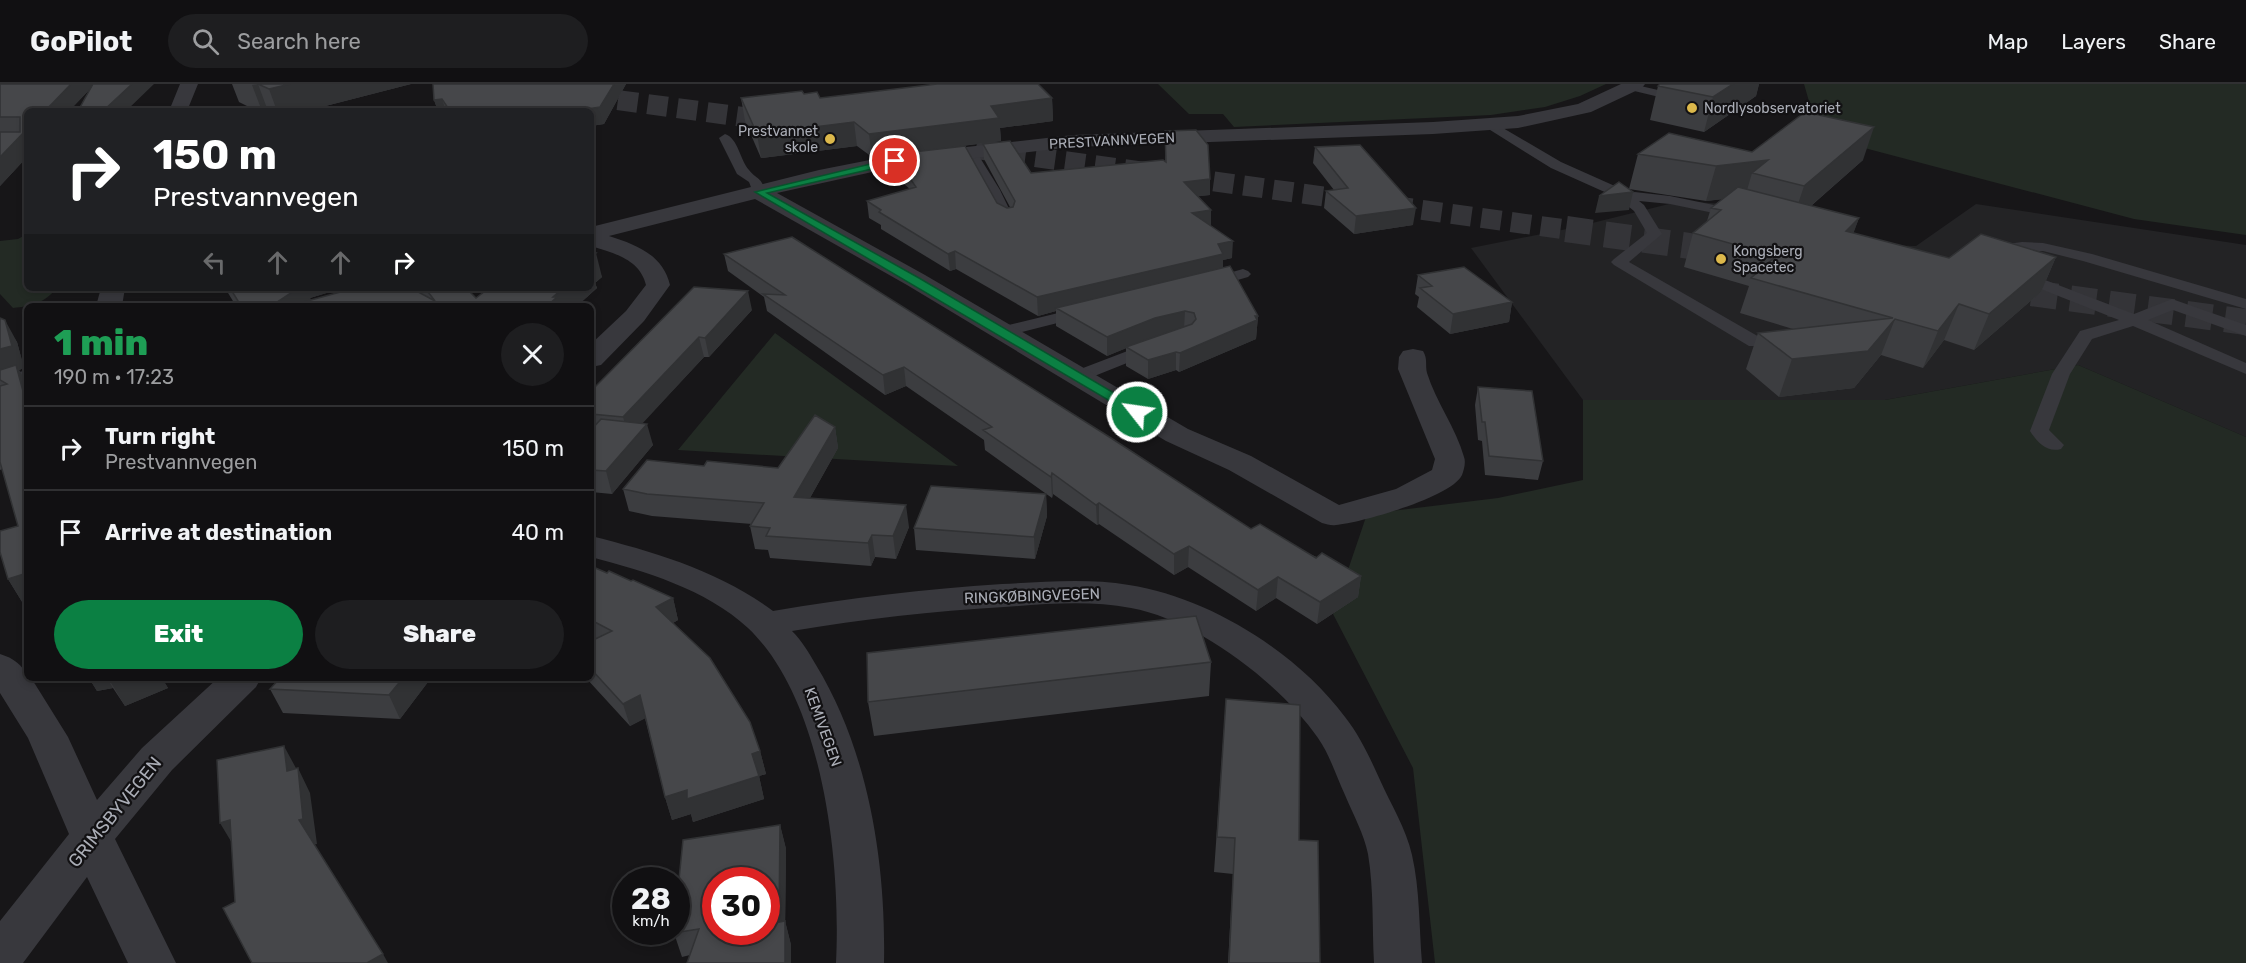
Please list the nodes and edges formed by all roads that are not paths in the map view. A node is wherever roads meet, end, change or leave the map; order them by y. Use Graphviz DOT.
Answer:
graph roads {
  1 [pos="189,84"];
  2 [pos="1633,86"];
  3 [pos="1680,98"];
  4 [pos="179,108"];
  5 [pos="1491,125"];
  6 [pos="725,138"];
  7 [pos="969,151"];
  8 [pos="759,192"];
  9 [pos="1623,195"];
  10 [pos="1752,218"];
  11 [pos="1007,219"];
  12 [pos="594,235"];
  13 [pos="594,237"];
  14 [pos="1243,274"];
  15 [pos="1190,287"];
  16 [pos="2192,288"];
  17 [pos="2246,289"];
  18 [pos="2246,304"];
  19 [pos="1100,308"];
  20 [pos="2133,321"];
  21 [pos="2246,331"];
  22 [pos="1002,332"];
  23 [pos="1169,341"];
  24 [pos="1755,342"];
  25 [pos="594,356"];
  26 [pos="1413,357"];
  27 [pos="2246,369"];
  28 [pos="1076,377"];
  29 [pos="24,379"];
  30 [pos="0,386"];
  31 [pos="2054,445"];
  32 [pos="594,547"];
  33 [pos="766,624"];
  34 [pos="0,667"];
  35 [pos="239,681"];
  36 [pos="92,840"];
  37 [pos="0,957"];
  38 [pos="152,963"];
  39 [pos="860,963"];
  40 [pos="1398,963"];
  1 -- 4 [label="street"];
  2 -- 3 [label="lane"];
  2 -- 5 [label="street, PRESTVANNVEGEN"];
  5 -- 7 [label="street, PRESTVANNVEGEN"];
  5 -- 9 [label="lane"];
  6 -- 8 [label="lane"];
  7 -- 8 [label="street, PRESTVANNVEGEN"];
  7 -- 11 [label="lane"];
  8 -- 12 [label="street, PRESTVANNVEGEN"];
  8 -- 22 [label="street"];
  9 -- 10 [label="lane"];
  9 -- 24 [label="lane"];
  13 -- 25 [label="street"];
  14 -- 15 [label="lane"];
  16 -- 17 [label="lane"];
  16 -- 18 [label="lane"];
  16 -- 20 [label="lane"];
  19 -- 22 [label="lane"];
  20 -- 21 [label="lane"];
  20 -- 27 [label="lane"];
  20 -- 31 [label="lane"];
  22 -- 28 [label="street"];
  23 -- 28 [label="lane"];
  26 -- 28 [label="street"];
  29 -- 30 [label="street"];
  32 -- 33 [label="street, KEMIVEGEN"];
  33 -- 39 [label="street, KEMIVEGEN"];
  33 -- 40 [label="street, RINGKØBINGVEGEN"];
  34 -- 36 [label="street"];
  35 -- 36 [label="street, GRIMSBYVEGEN"];
  36 -- 37 [label="street, GRIMSBYVEGEN"];
  36 -- 38 [label="street"];
}
